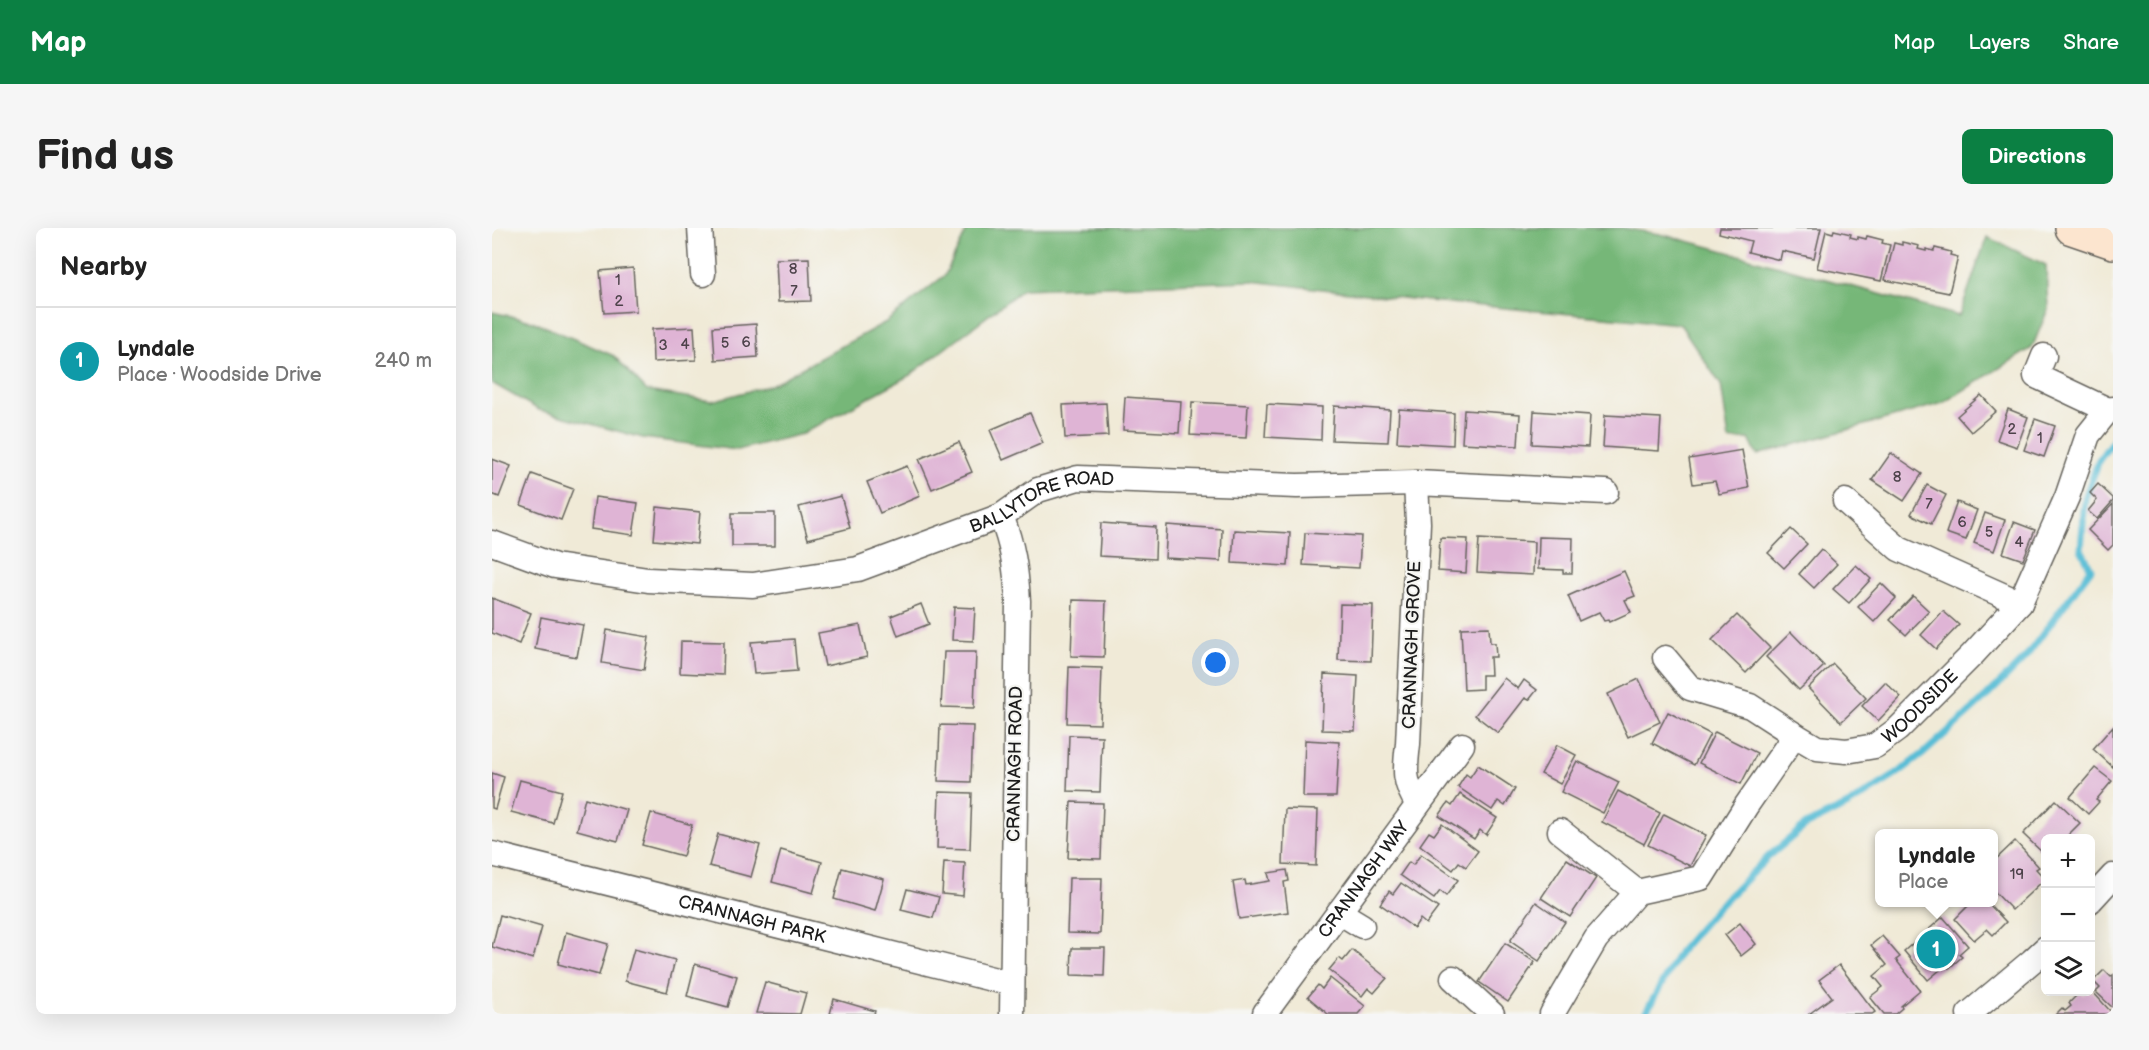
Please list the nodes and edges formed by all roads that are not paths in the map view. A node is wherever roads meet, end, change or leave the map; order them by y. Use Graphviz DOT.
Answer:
graph roads {
  1 [pos="700,228"];
  2 [pos="2072,228"];
  3 [pos="2113,242"];
  4 [pos="703,274"];
  5 [pos="2044,356"];
  6 [pos="2110,410"];
  7 [pos="1416,483"];
  8 [pos="1606,492"];
  9 [pos="1845,501"];
  10 [pos="1001,516"];
  11 [pos="492,543"];
  12 [pos="2020,603"];
  13 [pos="1665,658"];
  14 [pos="1795,735"];
  15 [pos="1462,745"];
  16 [pos="1418,804"];
  17 [pos="1560,831"];
  18 [pos="492,854"];
  19 [pos="2113,876"];
  20 [pos="1637,892"];
  21 [pos="2095,896"];
  22 [pos="1339,912"];
  23 [pos="1362,927"];
  24 [pos="2041,953"];
  25 [pos="1453,978"];
  26 [pos="1012,984"];
  27 [pos="1266,1013"];
  28 [pos="1012,1014"];
  29 [pos="1492,1014"];
  30 [pos="1552,1014"];
  31 [pos="1969,1014"];
  1 -- 4 [label="street"];
  2 -- 3 [label="main road"];
  5 -- 6 [label="street, WOODSIDE"];
  6 -- 12 [label="street, WOODSIDE"];
  7 -- 8 [label="street, BALLYTORE ROAD"];
  7 -- 10 [label="street, BALLYTORE ROAD"];
  7 -- 16 [label="street, CRANNAGH GROVE"];
  9 -- 12 [label="street"];
  10 -- 11 [label="street, BALLYTORE ROAD"];
  10 -- 26 [label="street, CRANNAGH ROAD"];
  12 -- 14 [label="street, WOODSIDE"];
  13 -- 14 [label="street, WOODSIDE"];
  14 -- 20 [label="street"];
  15 -- 16 [label="street, CRANNAGH WAY"];
  16 -- 22 [label="street, CRANNAGH WAY"];
  17 -- 20 [label="street"];
  18 -- 26 [label="street, CRANNAGH PARK"];
  19 -- 21 [label="street"];
  20 -- 30 [label="street"];
  22 -- 23 [label="street"];
  22 -- 27 [label="street, CRANNAGH WAY"];
  24 -- 31 [label="street"];
  25 -- 29 [label="street"];
  26 -- 28 [label="street, CRANNAGH ROAD"];
}
